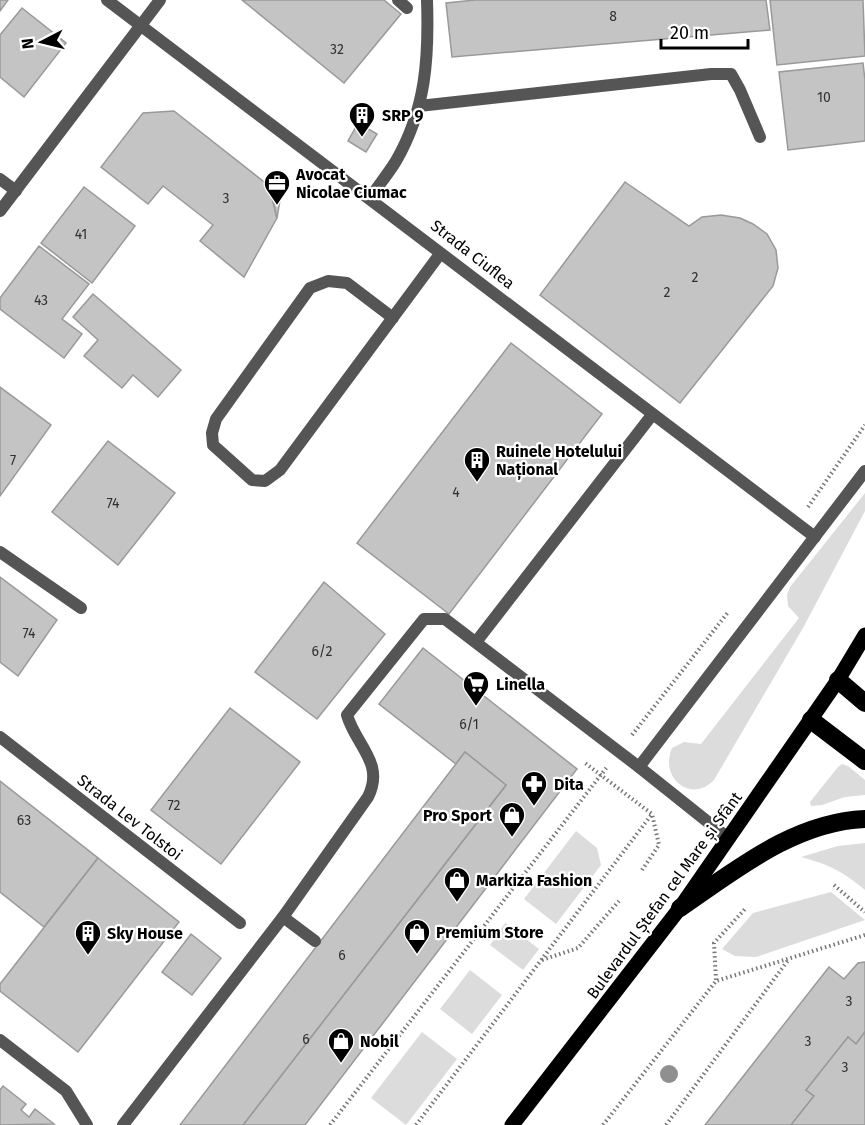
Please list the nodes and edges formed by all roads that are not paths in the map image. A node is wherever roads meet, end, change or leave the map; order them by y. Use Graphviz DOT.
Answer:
graph roads {
  1 [pos="108,0"];
  2 [pos="160,0"];
  3 [pos="428,0"];
  4 [pos="140,25"];
  5 [pos="419,106"];
  6 [pos="760,137"];
  7 [pos="0,179"];
  8 [pos="16,191"];
  9 [pos="370,198"];
  10 [pos="0,211"];
  11 [pos="440,254"];
  12 [pos="393,318"];
  13 [pos="652,415"];
  14 [pos="865,471"];
  15 [pos="815,537"];
  16 [pos="0,552"];
  17 [pos="81,608"];
  18 [pos="865,635"];
  19 [pos="476,642"];
  20 [pos="838,681"];
  21 [pos="865,703"];
  22 [pos="811,720"];
  23 [pos="0,737"];
  24 [pos="865,761"];
  25 [pos="639,767"];
  26 [pos="865,819"];
  27 [pos="728,838"];
  28 [pos="680,908"];
  29 [pos="283,917"];
  30 [pos="240,923"];
  31 [pos="315,941"];
  32 [pos="0,1040"];
  33 [pos="87,1125"];
  34 [pos="123,1125"];
  35 [pos="512,1125"];
  1 -- 4 [label="street, Strada Ciuflea"];
  2 -- 4 [label="street"];
  3 -- 5 [label="street"];
  4 -- 8 [label="street"];
  4 -- 9 [label="street, Strada Ciuflea"];
  5 -- 6 [label="street"];
  5 -- 9 [label="street"];
  7 -- 8 [label="street"];
  8 -- 10 [label="street"];
  9 -- 11 [label="street, Strada Ciuflea"];
  11 -- 12 [label="street"];
  11 -- 13 [label="street, Strada Ciuflea"];
  12 -- 12 [label="street"];
  13 -- 15 [label="street, Strada Ciuflea"];
  13 -- 19 [label="street"];
  14 -- 15 [label="street"];
  15 -- 25 [label="street"];
  16 -- 17 [label="street"];
  18 -- 20 [label="main road, Bulevardul Ștefan cel Mare și Sfânt"];
  19 -- 25 [label="street"];
  19 -- 29 [label="street"];
  20 -- 21 [label="highway"];
  20 -- 22 [label="main road, Bulevardul Ștefan cel Mare și Sfânt"];
  22 -- 24 [label="highway"];
  22 -- 27 [label="main road, Bulevardul Ștefan cel Mare și Sfânt"];
  23 -- 30 [label="street, Strada Lev Tolstoi"];
  25 -- 27 [label="street"];
  26 -- 28 [label="highway"];
  27 -- 28 [label="main road, Bulevardul Ștefan cel Mare și Sfânt"];
  28 -- 35 [label="main road, Bulevardul Ștefan cel Mare și Sfânt"];
  29 -- 31 [label="street"];
  29 -- 34 [label="street"];
  32 -- 33 [label="street"];
}
